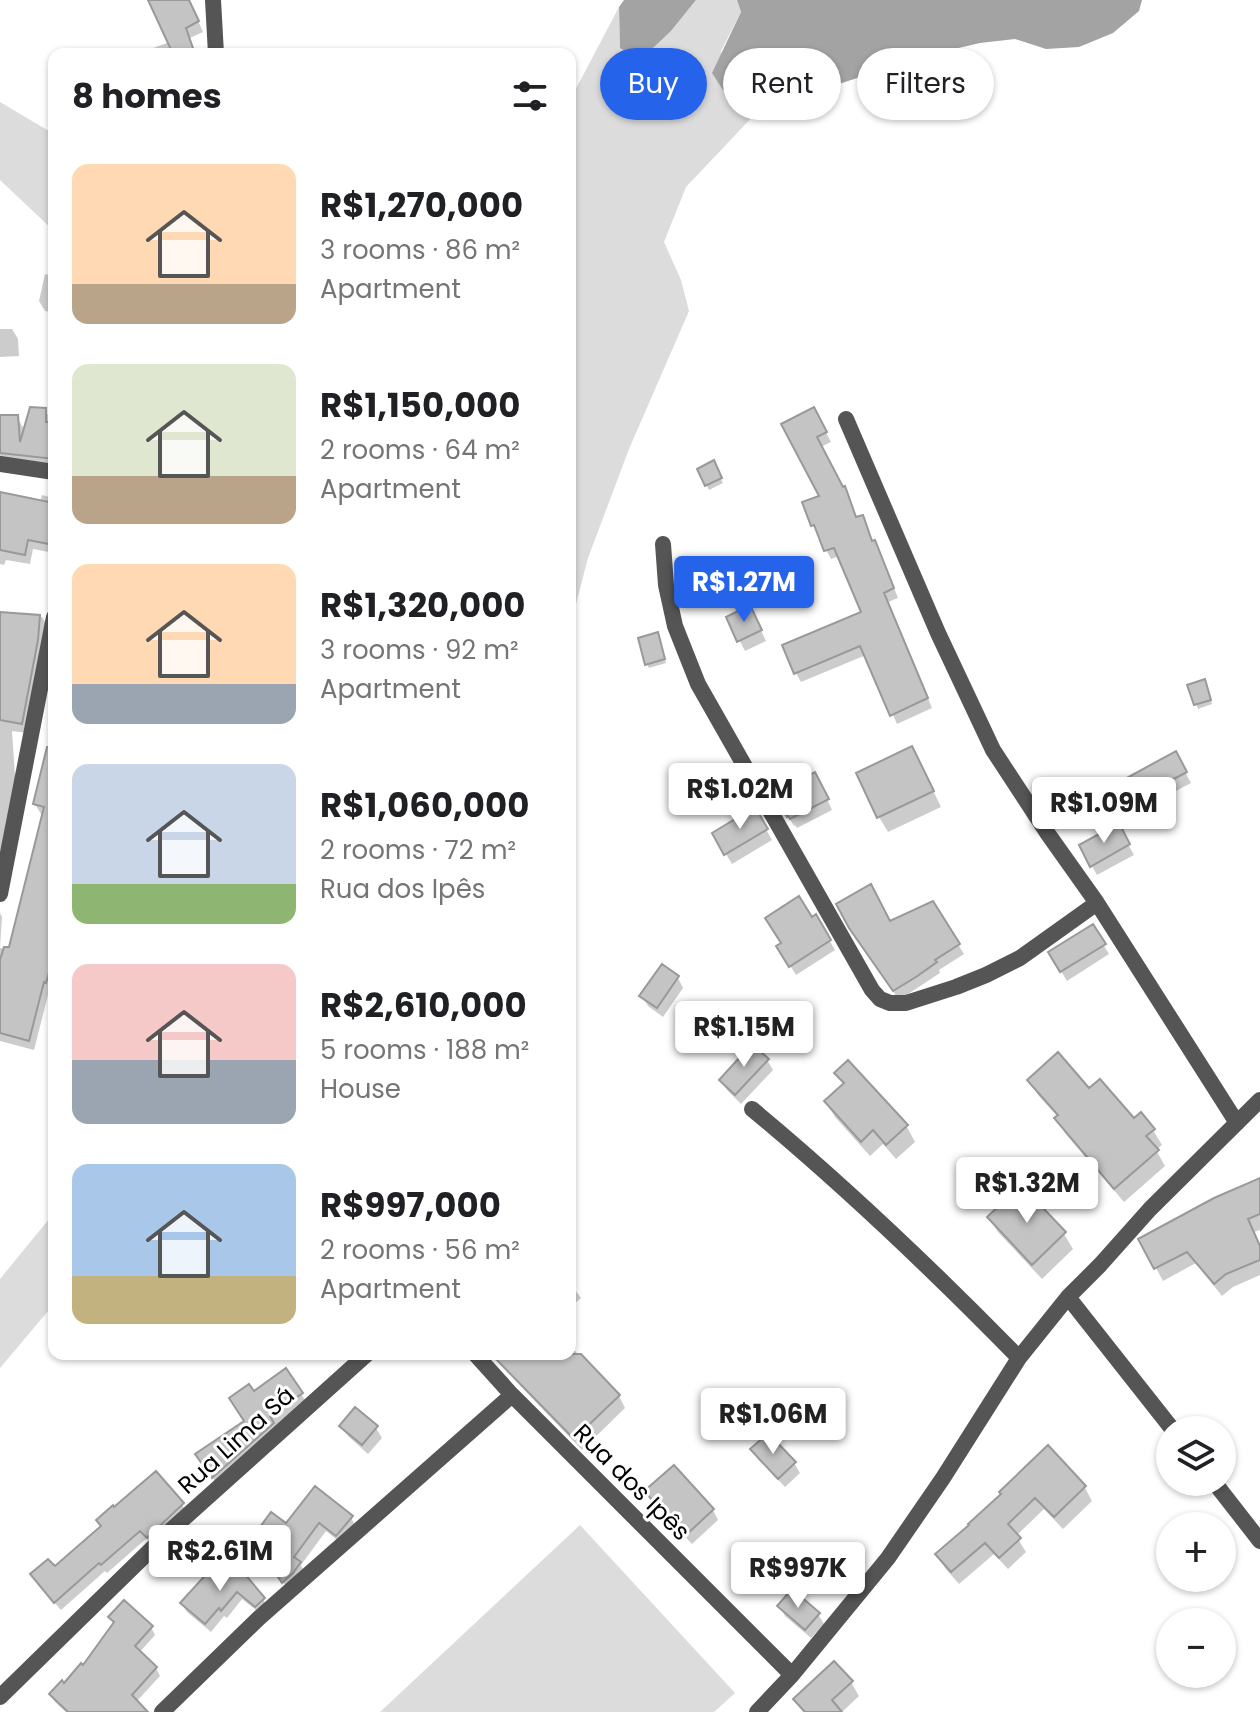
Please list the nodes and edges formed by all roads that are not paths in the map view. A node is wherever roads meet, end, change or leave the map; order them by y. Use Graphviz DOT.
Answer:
graph roads {
  1 [pos="213,0"];
  2 [pos="216,48"];
  3 [pos="846,419"];
  4 [pos="0,464"];
  5 [pos="48,471"];
  6 [pos="663,544"];
  7 [pos="48,648"];
  8 [pos="0,894"];
  9 [pos="1097,903"];
  10 [pos="1260,1100"];
  11 [pos="752,1109"];
  12 [pos="1237,1123"];
  13 [pos="1068,1297"];
  14 [pos="1019,1358"];
  15 [pos="360,1360"];
  16 [pos="480,1360"];
  17 [pos="512,1395"];
  18 [pos="1162,1416"];
  19 [pos="1225,1496"];
  20 [pos="1260,1541"];
  21 [pos="792,1675"];
  22 [pos="0,1697"];
  23 [pos="0,1703"];
  24 [pos="8,1712"];
  25 [pos="162,1712"];
  26 [pos="757,1712"];
  1 -- 2 [label="street"];
  3 -- 9 [label="street"];
  4 -- 5 [label="street"];
  6 -- 9 [label="street"];
  7 -- 8 [label="street"];
  9 -- 12 [label="street"];
  10 -- 12 [label="street"];
  11 -- 14 [label="street"];
  12 -- 13 [label="street"];
  13 -- 14 [label="street"];
  13 -- 18 [label="street"];
  14 -- 21 [label="street"];
  15 -- 22 [label="street, Rua Lima Sá"];
  16 -- 17 [label="street, Rua dos Ipês"];
  17 -- 21 [label="street, Rua dos Ipês"];
  17 -- 25 [label="street"];
  19 -- 20 [label="street"];
  21 -- 26 [label="street"];
  23 -- 24 [label="street"];
}
